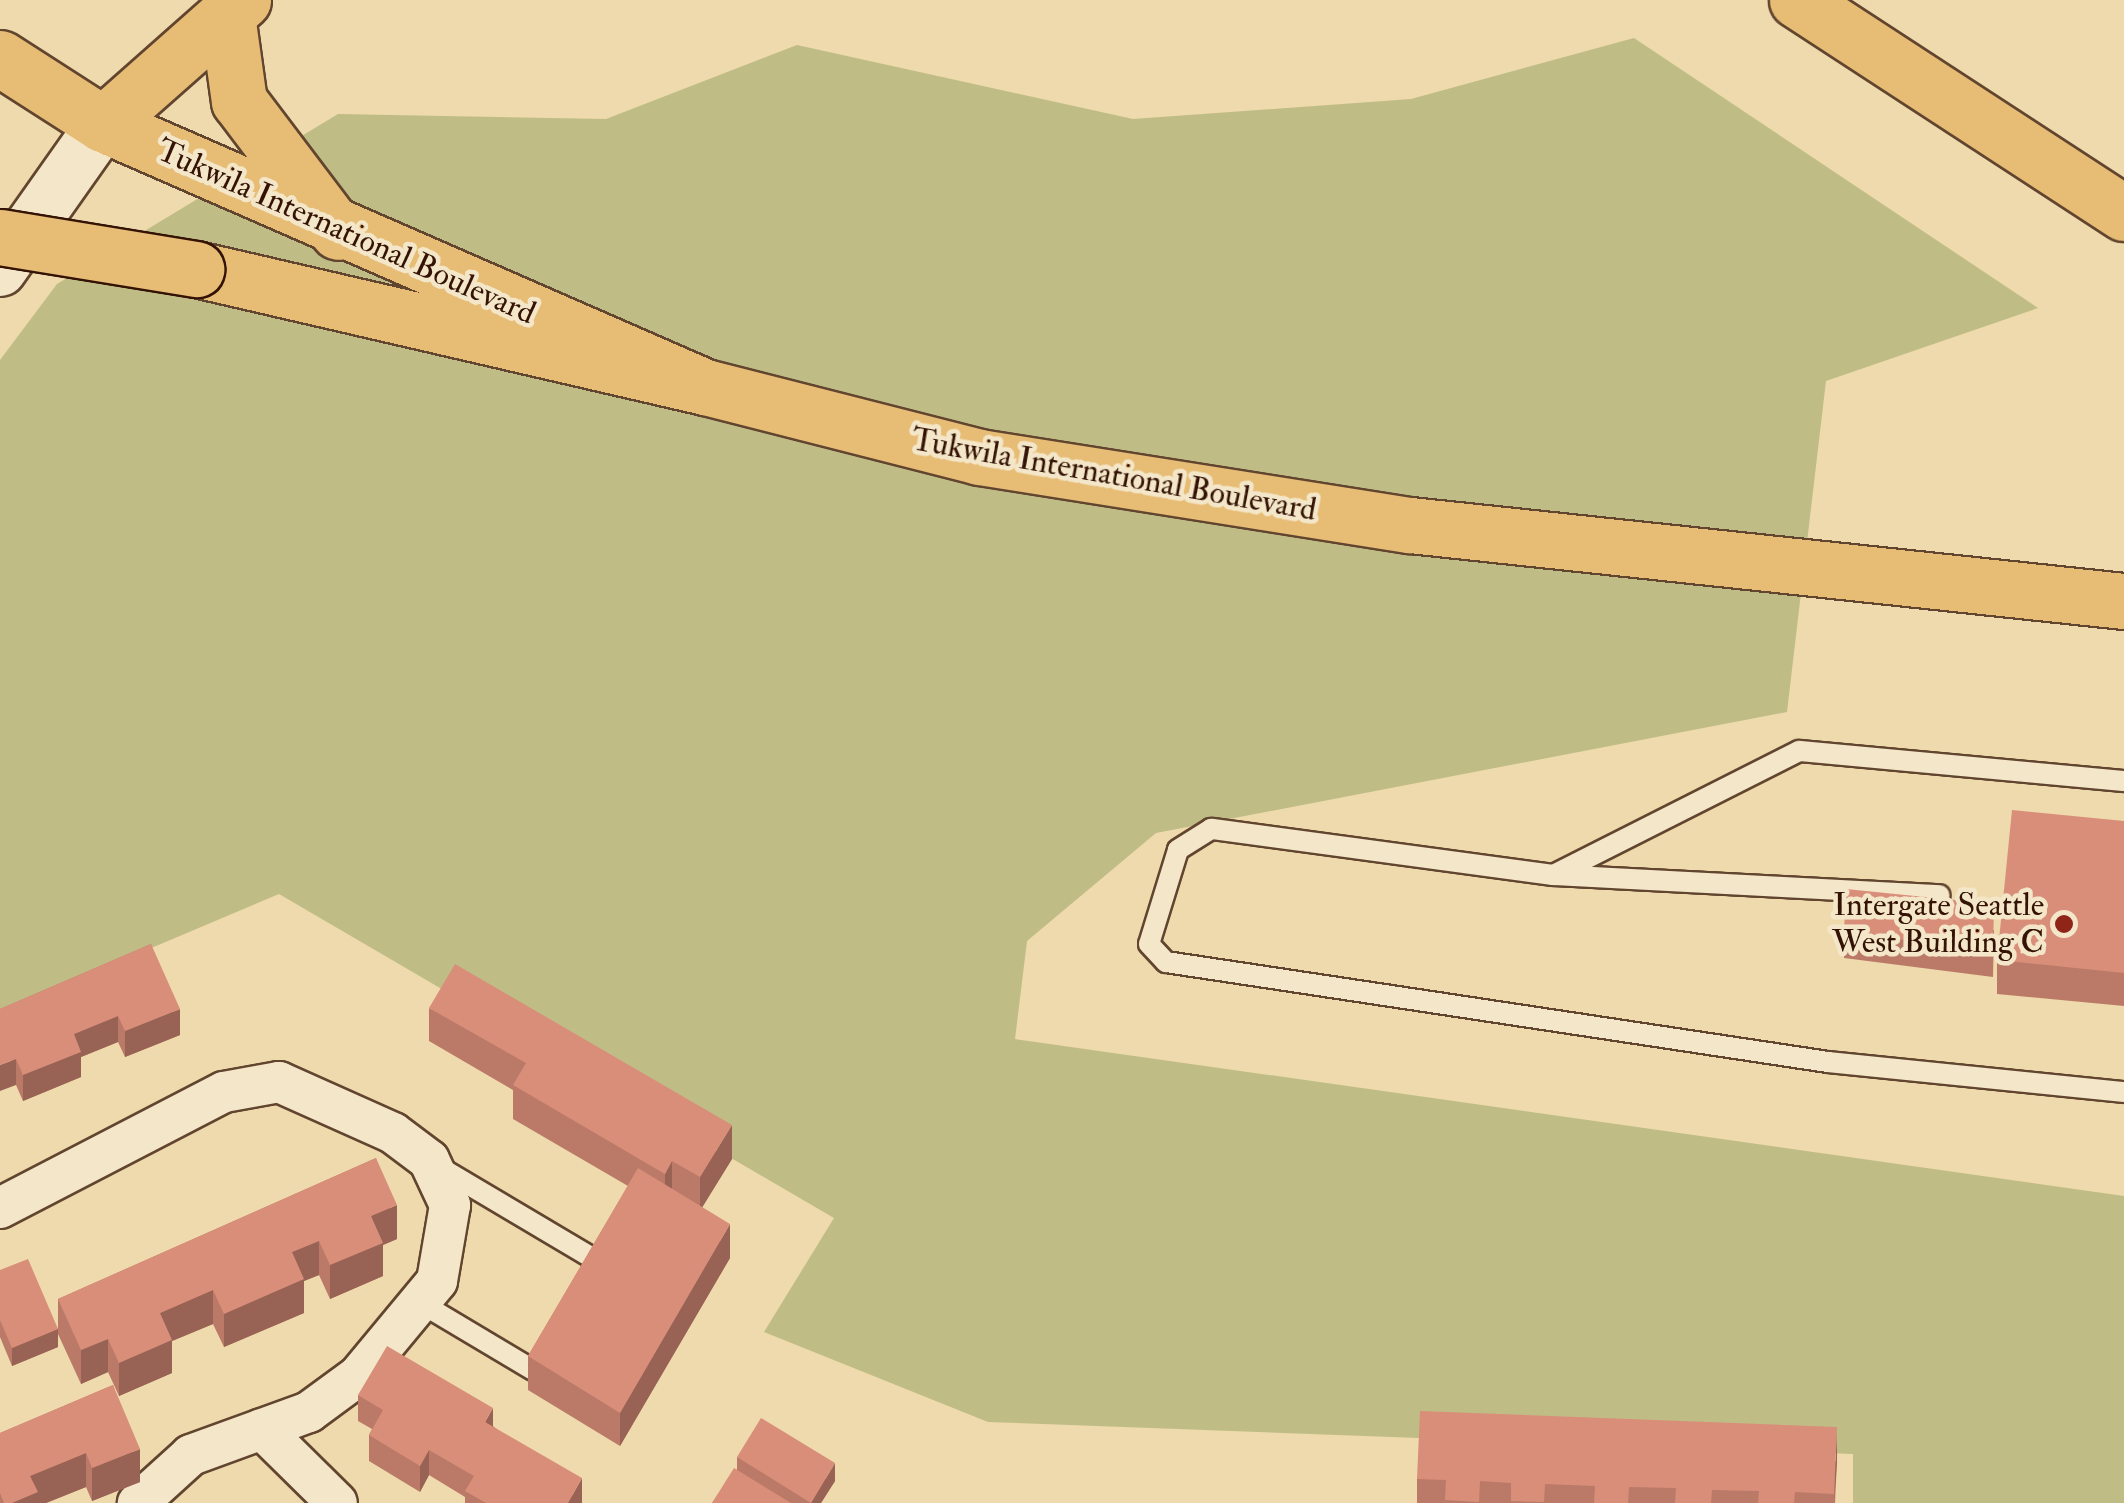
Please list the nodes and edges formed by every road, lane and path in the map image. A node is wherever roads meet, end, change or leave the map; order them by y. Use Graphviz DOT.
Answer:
graph roads {
  1 [pos="1796,0"];
  2 [pos="235,7"];
  3 [pos="0,58"];
  4 [pos="103,124"];
  5 [pos="2124,213"];
  6 [pos="338,232"];
  7 [pos="0,237"];
  8 [pos="0,270"];
  9 [pos="705,387"];
  10 [pos="2124,602"];
  11 [pos="2124,781"];
  12 [pos="1553,875"];
  13 [pos="1939,894"];
  14 [pos="2124,1092"];
  15 [pos="428,1160"];
  16 [pos="0,1208"];
  17 [pos="589,1256"];
  18 [pos="420,1302"];
  19 [pos="533,1370"];
  20 [pos="262,1429"];
  21 [pos="138,1503"];
  22 [pos="337,1503"];
  1 -- 5 [label="main road"];
  2 -- 4 [label="main road"];
  2 -- 6 [label="main road"];
  3 -- 4 [label="main road, Tukwila International Boulevard"];
  4 -- 6 [label="main road, Tukwila International Boulevard"];
  4 -- 8 [label="street"];
  6 -- 9 [label="main road, Tukwila International Boulevard"];
  7 -- 9 [label="main road, bridge"];
  9 -- 10 [label="main road, Tukwila International Boulevard"];
  11 -- 12 [label="lane"];
  12 -- 13 [label="lane"];
  12 -- 14 [label="lane"];
  15 -- 16 [label="street"];
  15 -- 17 [label="lane"];
  15 -- 18 [label="street"];
  18 -- 19 [label="lane"];
  18 -- 20 [label="street"];
  20 -- 21 [label="street"];
  20 -- 22 [label="street"];
}
